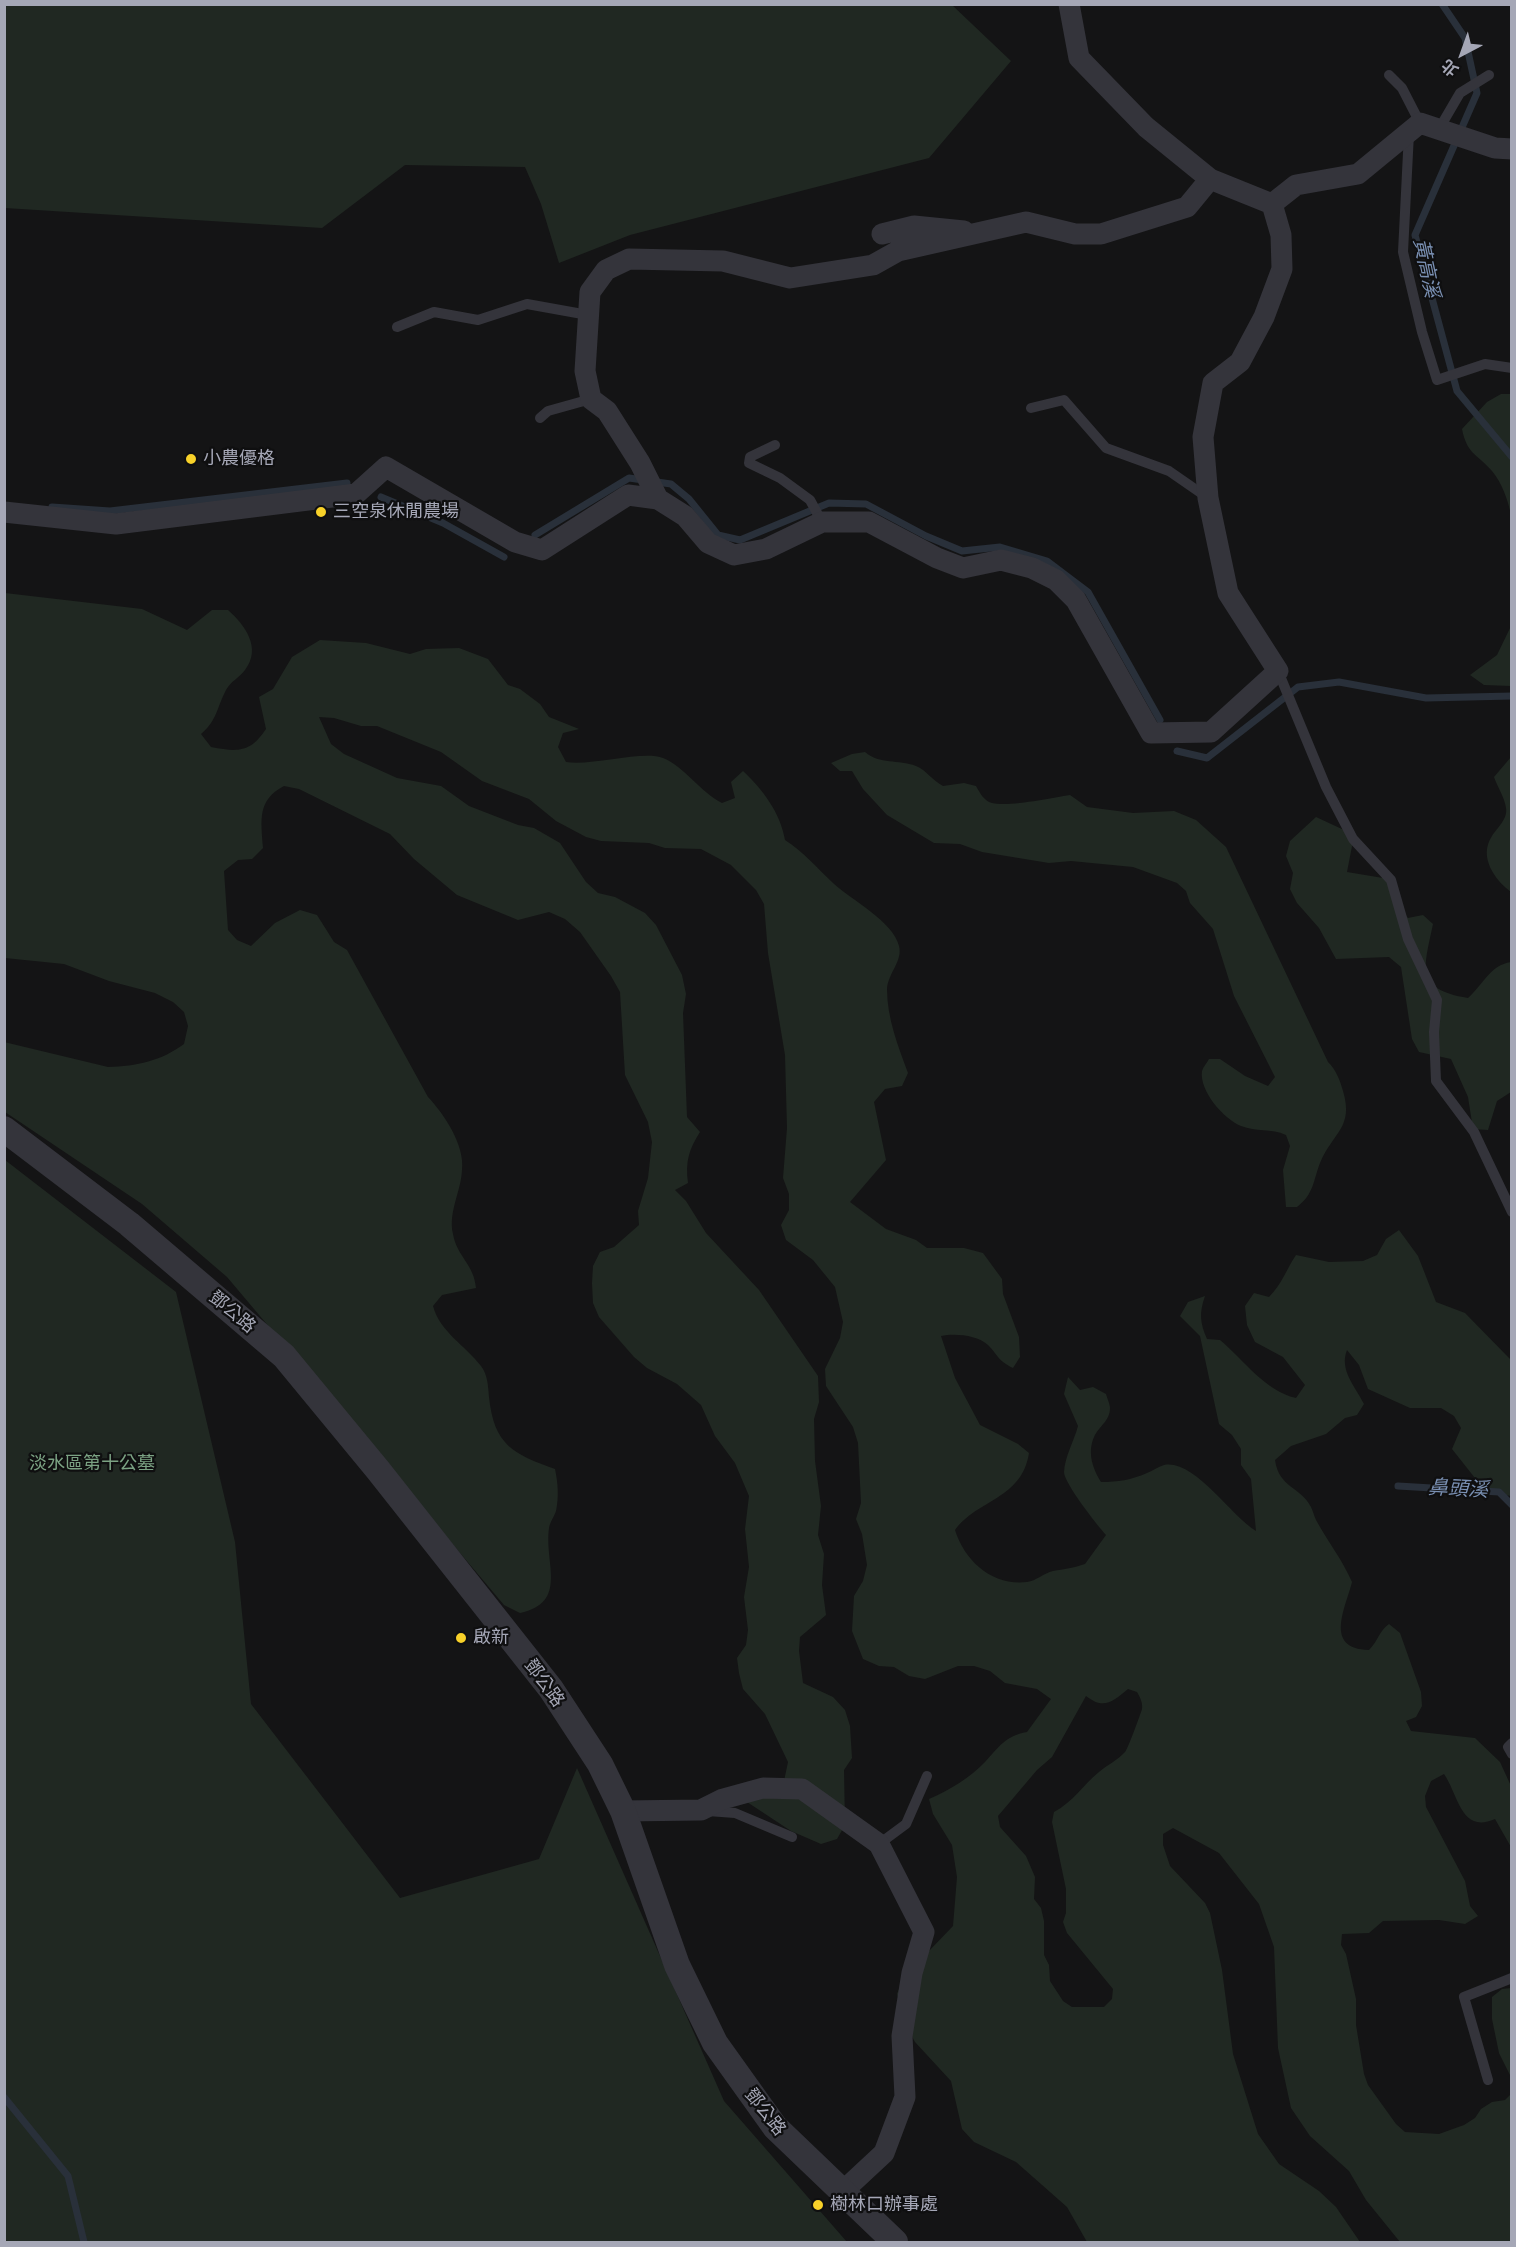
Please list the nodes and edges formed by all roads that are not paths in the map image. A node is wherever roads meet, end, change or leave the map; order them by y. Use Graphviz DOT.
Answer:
graph roads {
  1 [pos="1069,4"];
  2 [pos="1389,75"];
  3 [pos="1489,75"];
  4 [pos="1423,128"];
  5 [pos="1512,149"];
  6 [pos="1210,178"];
  7 [pos="1272,204"];
  8 [pos="980,233"];
  9 [pos="882,234"];
  10 [pos="588,315"];
  11 [pos="397,327"];
  12 [pos="1512,368"];
  13 [pos="591,399"];
  14 [pos="1031,408"];
  15 [pos="540,418"];
  16 [pos="775,445"];
  17 [pos="1208,498"];
  18 [pos="658,499"];
  19 [pos="4,512"];
  20 [pos="822,522"];
  21 [pos="1278,670"];
  22 [pos="4,1129"];
  23 [pos="1512,1212"];
  24 [pos="1512,1743"];
  25 [pos="1512,1754"];
  26 [pos="927,1776"];
  27 [pos="701,1810"];
  28 [pos="623,1811"];
  29 [pos="792,1837"];
  30 [pos="879,1844"];
  31 [pos="1512,1978"];
  32 [pos="1488,2080"];
  33 [pos="841,2193"];
  34 [pos="894,2242"];
  1 -- 6 [label="street"];
  2 -- 4 [label="lane"];
  3 -- 4 [label="lane"];
  4 -- 5 [label="street"];
  4 -- 7 [label="street"];
  4 -- 12 [label="lane"];
  6 -- 7 [label="street"];
  6 -- 8 [label="street"];
  7 -- 17 [label="street"];
  8 -- 9 [label="street"];
  8 -- 10 [label="street"];
  10 -- 11 [label="lane"];
  10 -- 13 [label="street"];
  13 -- 15 [label="lane"];
  13 -- 18 [label="street"];
  14 -- 17 [label="lane"];
  16 -- 20 [label="lane"];
  17 -- 21 [label="street"];
  18 -- 19 [label="street"];
  18 -- 20 [label="street"];
  20 -- 21 [label="street"];
  21 -- 23 [label="lane"];
  22 -- 28 [label="street, 鄧公路"];
  24 -- 25 [label="lane"];
  26 -- 30 [label="lane"];
  27 -- 28 [label="street"];
  27 -- 29 [label="lane"];
  27 -- 30 [label="street"];
  28 -- 33 [label="street, 鄧公路"];
  30 -- 33 [label="street"];
  31 -- 32 [label="lane"];
  33 -- 34 [label="street, 鄧公路"];
}
